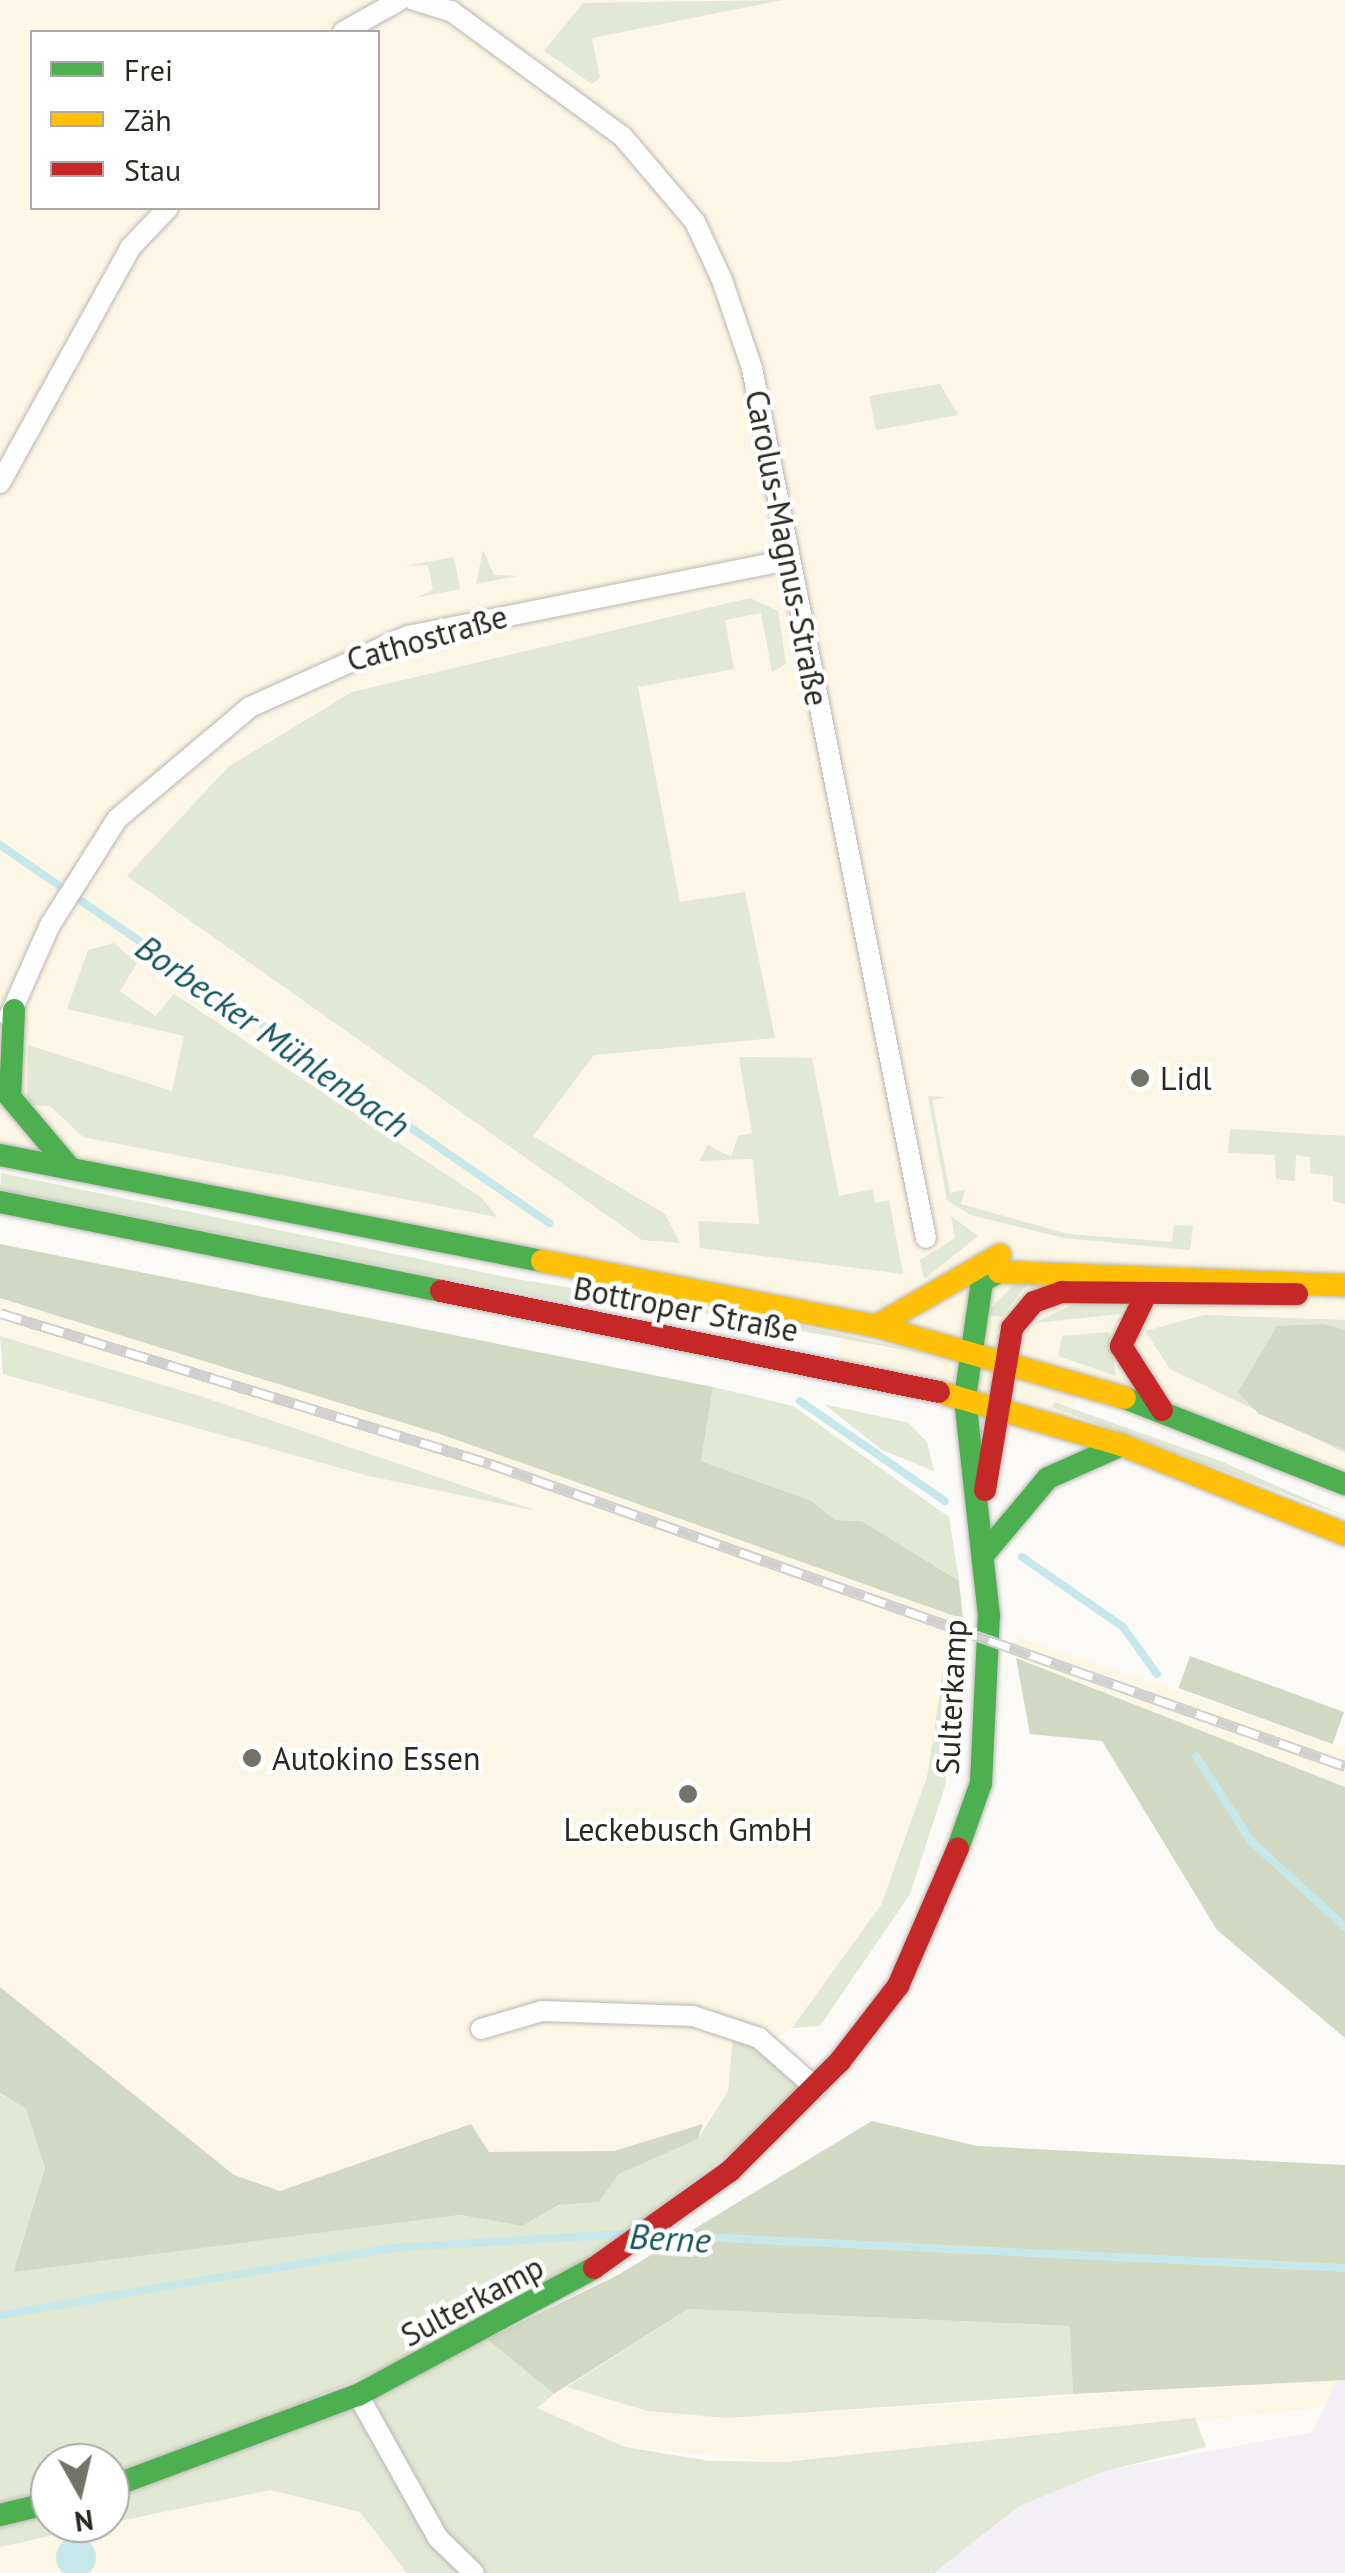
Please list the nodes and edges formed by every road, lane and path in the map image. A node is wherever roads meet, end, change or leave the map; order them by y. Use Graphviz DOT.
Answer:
graph roads {
  1 [pos="400,0"];
  2 [pos="414,0"];
  3 [pos="347,30"];
  4 [pos="166,210"];
  5 [pos="0,482"];
  6 [pos="789,560"];
  7 [pos="14,1010"];
  8 [pos="0,1033"];
  9 [pos="0,1155"];
  10 [pos="74,1171"];
  11 [pos="0,1202"];
  12 [pos="926,1238"];
  13 [pos="1050,1268"];
  14 [pos="1345,1287"];
  15 [pos="1146,1294"];
  16 [pos="876,1326"];
  17 [pos="968,1350"];
  18 [pos="1004,1361"];
  19 [pos="965,1398"];
  20 [pos="994,1405"];
  21 [pos="1162,1410"];
  22 [pos="1122,1445"];
  23 [pos="1345,1484"];
  24 [pos="982,1503"];
  25 [pos="1345,1534"];
  26 [pos="985,1554"];
  27 [pos="481,2029"];
  28 [pos="816,2088"];
  29 [pos="358,2395"];
  30 [pos="130,2479"];
  31 [pos="30,2508"];
  32 [pos="0,2515"];
  33 [pos="474,2573"];
  1 -- 3 [label="street"];
  2 -- 6 [label="street, Carolus-Magnus-Straße"];
  4 -- 5 [label="street"];
  6 -- 7 [label="street, Cathostraße"];
  6 -- 12 [label="street, Carolus-Magnus-Straße"];
  7 -- 8 [label="street, Cathostraße"];
  7 -- 10 [label="street"];
  9 -- 10 [label="street, Bottroper Straße"];
  10 -- 16 [label="street, Bottroper Straße"];
  11 -- 19 [label="street, Bottroper Straße"];
  13 -- 14 [label="street"];
  13 -- 16 [label="street"];
  13 -- 17 [label="street, Sulterkamp"];
  14 -- 15 [label="street, Sulterkamp"];
  15 -- 18 [label="street, Sulterkamp"];
  15 -- 21 [label="street"];
  16 -- 17 [label="street, Bottroper Straße"];
  17 -- 18 [label="street, Bottroper Straße"];
  17 -- 19 [label="street, Sulterkamp"];
  18 -- 20 [label="street, Sulterkamp"];
  18 -- 21 [label="street, Bottroper Straße"];
  19 -- 20 [label="street, Bottroper Straße"];
  19 -- 24 [label="street, Sulterkamp"];
  20 -- 22 [label="street, Bottroper Straße"];
  20 -- 24 [label="street, Sulterkamp"];
  21 -- 23 [label="street, Bottroper Straße"];
  22 -- 25 [label="street, Bottroper Straße"];
  22 -- 26 [label="street"];
  24 -- 26 [label="street, Sulterkamp"];
  26 -- 28 [label="street, Sulterkamp"];
  27 -- 28 [label="street"];
  28 -- 29 [label="street, Sulterkamp"];
  29 -- 30 [label="street, Sulterkamp"];
  29 -- 33 [label="street"];
  31 -- 32 [label="street"];
}
